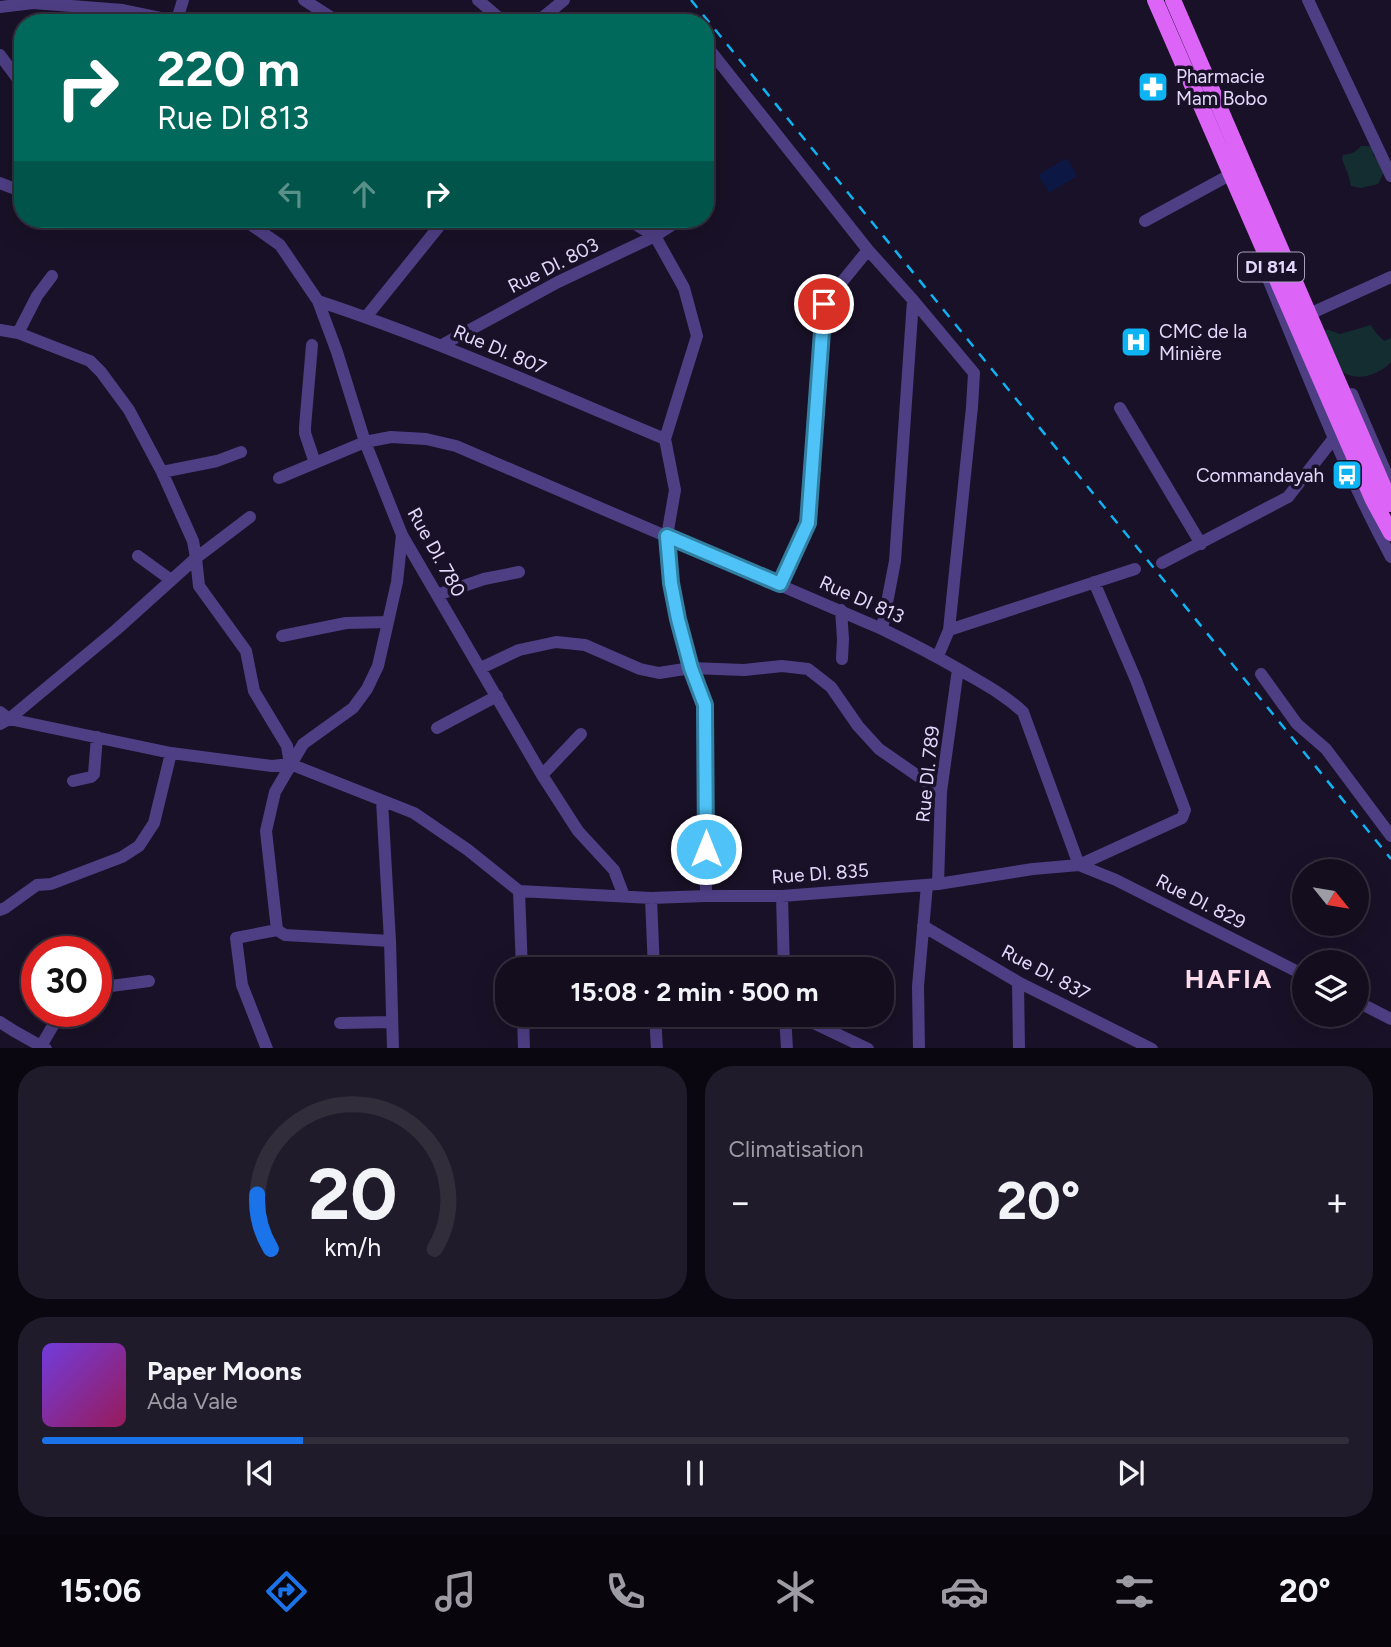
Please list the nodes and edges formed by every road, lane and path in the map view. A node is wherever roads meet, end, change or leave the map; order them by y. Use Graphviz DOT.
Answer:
graph roads {
  1 [pos="195,0"];
  2 [pos="304,0"];
  3 [pos="478,0"];
  4 [pos="564,0"];
  5 [pos="1154,0"];
  6 [pos="1175,0"];
  7 [pos="1308,0"];
  8 [pos="33,1"];
  9 [pos="182,2"];
  10 [pos="0,7"];
  11 [pos="141,14"];
  12 [pos="326,14"];
  13 [pos="494,14"];
  14 [pos="547,14"];
  15 [pos="0,55"];
  16 [pos="714,55"];
  17 [pos="14,74"];
  18 [pos="1391,176"];
  19 [pos="1226,177"];
  20 [pos="1145,220"];
  21 [pos="256,228"];
  22 [pos="438,228"];
  23 [pos="641,228"];
  24 [pos="667,228"];
  25 [pos="654,236"];
  26 [pos="868,250"];
  27 [pos="52,276"];
  28 [pos="1391,277"];
  29 [pos="913,300"];
  30 [pos="318,301"];
  31 [pos="1316,311"];
  32 [pos="366,317"];
  33 [pos="0,330"];
  34 [pos="18,333"];
  35 [pos="312,345"];
  36 [pos="442,345"];
  37 [pos="1120,408"];
  38 [pos="1334,438"];
  39 [pos="666,439"];
  40 [pos="365,442"];
  41 [pos="241,452"];
  42 [pos="315,463"];
  43 [pos="162,472"];
  44 [pos="279,478"];
  45 [pos="1391,484"];
  46 [pos="1391,504"];
  47 [pos="250,517"];
  48 [pos="1391,533"];
  49 [pos="402,536"];
  50 [pos="667,536"];
  51 [pos="1201,544"];
  52 [pos="138,556"];
  53 [pos="1391,557"];
  54 [pos="196,558"];
  55 [pos="1161,564"];
  56 [pos="1135,569"];
  57 [pos="519,572"];
  58 [pos="171,580"];
  59 [pos="1094,582"];
  60 [pos="780,584"];
  61 [pos="437,595"];
  62 [pos="841,610"];
  63 [pos="388,622"];
  64 [pos="883,629"];
  65 [pos="948,630"];
  66 [pos="282,636"];
  67 [pos="938,656"];
  68 [pos="842,659"];
  69 [pos="481,668"];
  70 [pos="691,668"];
  71 [pos="958,669"];
  72 [pos="1261,674"];
  73 [pos="497,696"];
  74 [pos="3,719"];
  75 [pos="437,729"];
  76 [pos="581,734"];
  77 [pos="97,737"];
  78 [pos="171,753"];
  79 [pos="290,764"];
  80 [pos="542,775"];
  81 [pos="73,781"];
  82 [pos="941,792"];
  83 [pos="382,801"];
  84 [pos="1391,836"];
  85 [pos="1079,865"];
  86 [pos="933,885"];
  87 [pos="519,891"];
  88 [pos="624,896"];
  89 [pos="706,896"];
  90 [pos="782,896"];
  91 [pos="651,898"];
  92 [pos="0,910"];
  93 [pos="923,926"];
  94 [pos="277,930"];
  95 [pos="390,941"];
  96 [pos="522,957"];
  97 [pos="653,957"];
  98 [pos="784,957"];
  99 [pos="1292,969"];
  100 [pos="149,981"];
  101 [pos="1018,982"];
  102 [pos="112,986"];
  103 [pos="1369,1008"];
  104 [pos="1391,1019"];
  105 [pos="0,1022"];
  106 [pos="393,1022"];
  107 [pos="340,1023"];
  108 [pos="54,1027"];
  109 [pos="523,1027"];
  110 [pos="656,1027"];
  111 [pos="786,1027"];
  112 [pos="823,1027"];
  113 [pos="44,1047"];
  114 [pos="267,1048"];
  115 [pos="393,1048"];
  116 [pos="524,1048"];
  117 [pos="657,1048"];
  118 [pos="787,1048"];
  119 [pos="868,1048"];
  120 [pos="919,1048"];
  121 [pos="1019,1048"];
  122 [pos="1152,1048"];
  1 -- 9 [label="street"];
  2 -- 12 [label="street"];
  3 -- 13 [label="street"];
  4 -- 14 [label="street"];
  5 -- 19 [label="street"];
  5 -- 48 [label="main road, DI 814"];
  6 -- 31 [label="street"];
  6 -- 46 [label="main road, DI 814"];
  7 -- 18 [label="street"];
  8 -- 10 [label="street"];
  8 -- 11 [label="street"];
  15 -- 17 [label="street"];
  16 -- 26 [label="street"];
  19 -- 20 [label="street"];
  19 -- 38 [label="street"];
  21 -- 30 [label="street, Rue DI. 780"];
  22 -- 32 [label="street"];
  23 -- 25 [label="street"];
  24 -- 25 [label="street, Rue DI. 803"];
  25 -- 36 [label="street, Rue DI. 803"];
  25 -- 39 [label="street"];
  26 -- 29 [label="street"];
  26 -- 60 [label="street"];
  27 -- 34 [label="street"];
  28 -- 31 [label="street"];
  29 -- 64 [label="street"];
  29 -- 65 [label="street"];
  30 -- 32 [label="street, Rue DI. 807"];
  30 -- 40 [label="street, Rue DI. 780"];
  31 -- 45 [label="street"];
  32 -- 36 [label="street, Rue DI. 807"];
  33 -- 34 [label="street"];
  34 -- 43 [label="street"];
  35 -- 42 [label="street"];
  36 -- 39 [label="street, Rue DI. 807"];
  37 -- 51 [label="street"];
  38 -- 51 [label="street"];
  38 -- 53 [label="street"];
  39 -- 50 [label="street"];
  40 -- 42 [label="street, Rue DI 813"];
  40 -- 49 [label="street, Rue DI. 780"];
  40 -- 50 [label="street, Rue DI 813"];
  41 -- 43 [label="street"];
  42 -- 44 [label="street, Rue DI 813"];
  43 -- 54 [label="street"];
  47 -- 54 [label="street"];
  49 -- 61 [label="street, Rue DI. 780"];
  49 -- 63 [label="street"];
  50 -- 60 [label="street, Rue DI 813"];
  50 -- 70 [label="street"];
  51 -- 55 [label="street"];
  52 -- 58 [label="street"];
  54 -- 58 [label="street"];
  54 -- 79 [label="street"];
  56 -- 59 [label="street"];
  57 -- 61 [label="street"];
  58 -- 74 [label="street"];
  59 -- 65 [label="street"];
  59 -- 85 [label="street"];
  60 -- 62 [label="street, Rue DI 813"];
  61 -- 69 [label="street, Rue DI. 780"];
  62 -- 64 [label="street, Rue DI 813"];
  62 -- 68 [label="street"];
  63 -- 66 [label="street"];
  63 -- 79 [label="street"];
  64 -- 67 [label="street, Rue DI 813"];
  65 -- 67 [label="street"];
  67 -- 71 [label="street, Rue DI 813"];
  69 -- 70 [label="street"];
  69 -- 73 [label="street, Rue DI. 780"];
  70 -- 82 [label="street"];
  70 -- 89 [label="street"];
  71 -- 82 [label="street, Rue DI. 789"];
  71 -- 85 [label="street, Rue DI 813"];
  72 -- 84 [label="street"];
  73 -- 75 [label="street"];
  73 -- 80 [label="street, Rue DI. 780"];
  74 -- 77 [label="street"];
  76 -- 80 [label="street"];
  77 -- 78 [label="street"];
  77 -- 81 [label="street"];
  78 -- 79 [label="street"];
  78 -- 92 [label="street"];
  79 -- 83 [label="street"];
  79 -- 94 [label="street"];
  80 -- 88 [label="street, Rue DI. 780"];
  82 -- 86 [label="street, Rue DI. 789"];
  83 -- 87 [label="street"];
  83 -- 95 [label="street"];
  85 -- 86 [label="street, Rue DI. 835"];
  85 -- 99 [label="street, Rue DI. 829"];
  86 -- 90 [label="street, Rue DI. 835"];
  86 -- 93 [label="street, Rue DI. 789"];
  87 -- 88 [label="street, Rue DI. 835"];
  87 -- 96 [label="street"];
  88 -- 91 [label="street, Rue DI. 835"];
  89 -- 90 [label="street, Rue DI. 835"];
  89 -- 91 [label="street, Rue DI. 835"];
  90 -- 98 [label="street"];
  91 -- 97 [label="street"];
  93 -- 101 [label="street, Rue DI. 837"];
  93 -- 120 [label="street, Rue DI. 789"];
  94 -- 95 [label="street"];
  94 -- 114 [label="street"];
  95 -- 106 [label="street"];
  100 -- 102 [label="street"];
  101 -- 121 [label="street"];
  101 -- 122 [label="street, Rue DI. 837"];
  103 -- 104 [label="street"];
  105 -- 113 [label="street"];
  106 -- 107 [label="street"];
  106 -- 115 [label="street"];
  108 -- 113 [label="street"];
  109 -- 116 [label="street"];
  110 -- 117 [label="street"];
  111 -- 118 [label="street"];
  112 -- 119 [label="street"];
}
